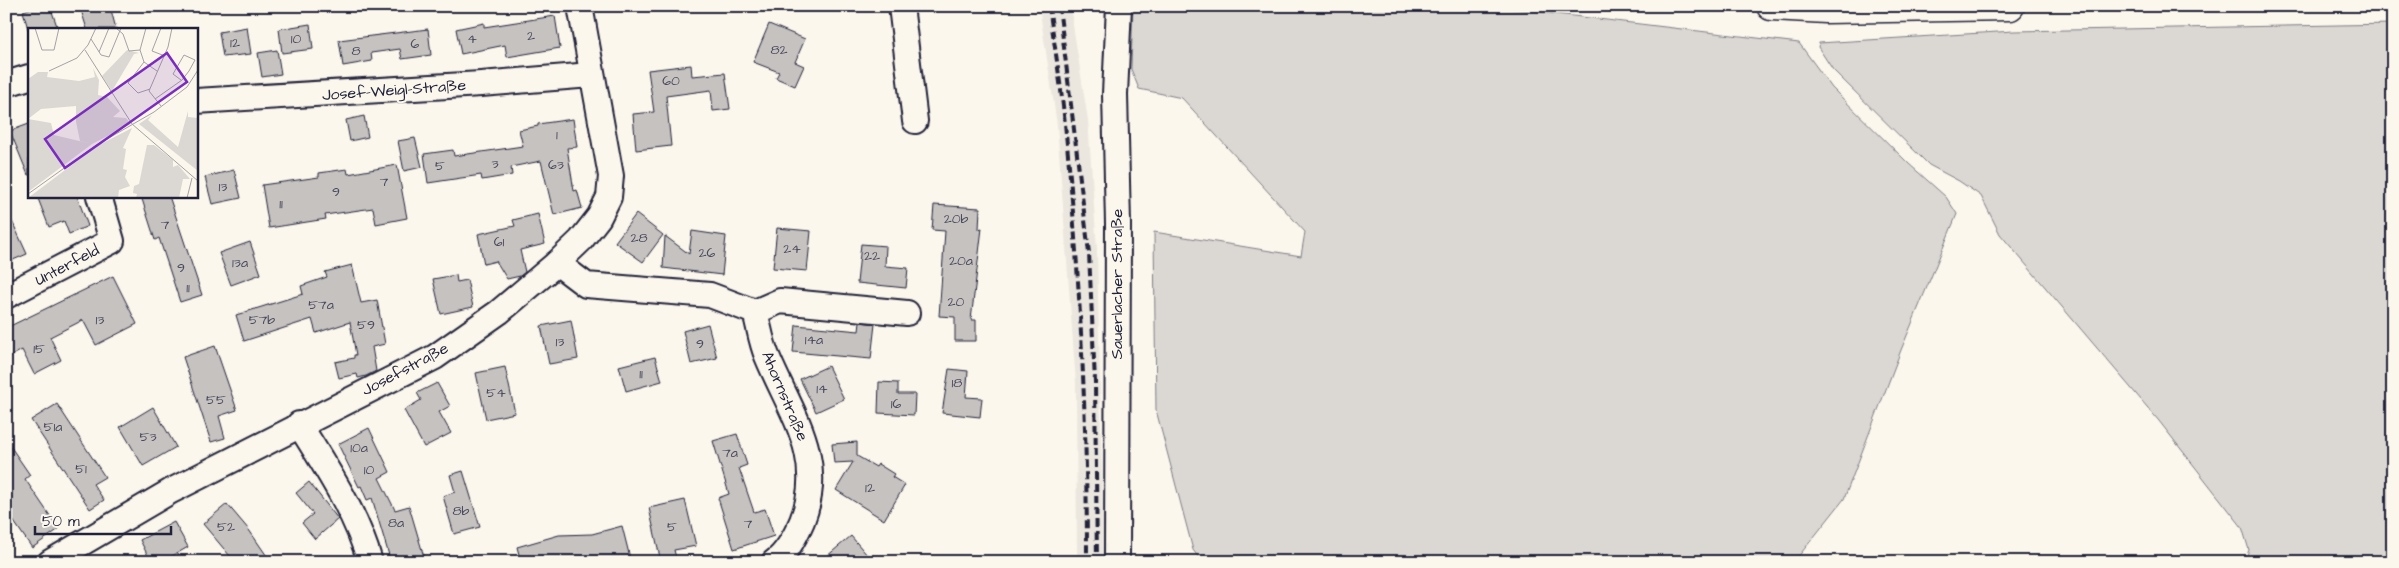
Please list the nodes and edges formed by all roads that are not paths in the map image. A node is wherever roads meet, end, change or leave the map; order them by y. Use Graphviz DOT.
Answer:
graph roads {
  1 [pos="580,6"];
  2 [pos="901,6"];
  3 [pos="1119,6"];
  4 [pos="1771,6"];
  5 [pos="2010,6"];
  6 [pos="591,75"];
  7 [pos="28,77"];
  8 [pos="6,84"];
  9 [pos="198,101"];
  10 [pos="915,121"];
  11 [pos="100,198"];
  12 [pos="557,263"];
  13 [pos="6,296"];
  14 [pos="755,312"];
  15 [pos="907,313"];
  16 [pos="299,424"];
  17 [pos="54,561"];
  18 [pos="370,562"];
  19 [pos="774,562"];
  20 [pos="1117,562"];
  1 -- 6 [label="street, Josefstraße"];
  2 -- 10 [label="street"];
  3 -- 20 [label="street, Sauerlacher Straße"];
  4 -- 5 [label="main road"];
  6 -- 9 [label="street, Josef-Weigl-Straße"];
  6 -- 12 [label="street, Josefstraße"];
  7 -- 8 [label="street"];
  11 -- 13 [label="street, Unterfeld"];
  12 -- 14 [label="street"];
  12 -- 16 [label="street, Josefstraße"];
  14 -- 15 [label="street"];
  14 -- 19 [label="street, Ahornstraße"];
  16 -- 17 [label="street, Josefstraße"];
  16 -- 18 [label="street"];
}
